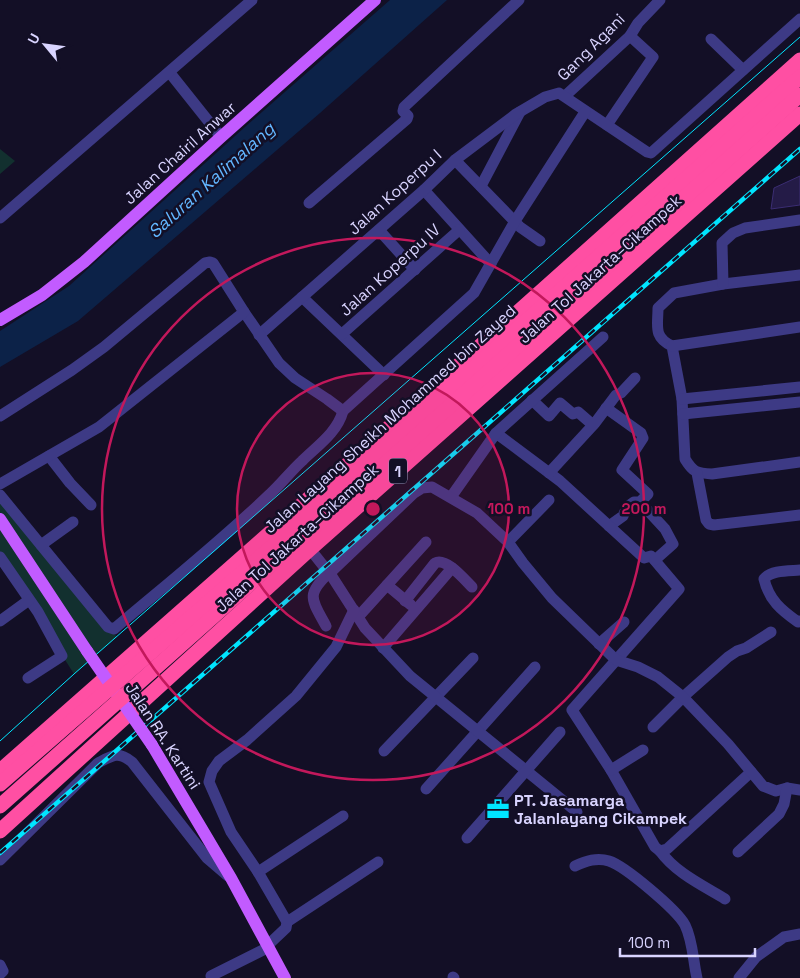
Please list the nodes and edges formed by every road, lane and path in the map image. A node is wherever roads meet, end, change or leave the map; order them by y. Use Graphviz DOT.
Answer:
graph roads {
  1 [pos="252,0"];
  2 [pos="375,0"];
  3 [pos="660,0"];
  4 [pos="510,3"];
  5 [pos="800,19"];
  6 [pos="630,36"];
  7 [pos="711,39"];
  8 [pos="800,60"];
  9 [pos="743,70"];
  10 [pos="170,73"];
  11 [pos="800,77"];
  12 [pos="565,96"];
  13 [pos="800,96"];
  14 [pos="520,111"];
  15 [pos="585,112"];
  16 [pos="800,114"];
  17 [pos="607,125"];
  18 [pos="221,137"];
  19 [pos="455,160"];
  20 [pos="481,186"];
  21 [pos="424,190"];
  22 [pos="309,203"];
  23 [pos="0,218"];
  24 [pos="800,220"];
  25 [pos="515,222"];
  26 [pos="379,230"];
  27 [pos="459,230"];
  28 [pos="540,241"];
  29 [pos="491,264"];
  30 [pos="415,270"];
  31 [pos="800,275"];
  32 [pos="723,284"];
  33 [pos="302,297"];
  34 [pos="244,312"];
  35 [pos="0,320"];
  36 [pos="800,328"];
  37 [pos="342,334"];
  38 [pos="259,335"];
  39 [pos="603,337"];
  40 [pos="672,346"];
  41 [pos="384,375"];
  42 [pos="635,378"];
  43 [pos="800,387"];
  44 [pos="682,399"];
  45 [pos="532,400"];
  46 [pos="800,402"];
  47 [pos="606,408"];
  48 [pos="343,412"];
  49 [pos="683,414"];
  50 [pos="0,416"];
  51 [pos="592,425"];
  52 [pos="496,433"];
  53 [pos="49,456"];
  54 [pos="800,462"];
  55 [pos="549,473"];
  56 [pos="697,473"];
  57 [pos="0,484"];
  58 [pos="0,495"];
  59 [pos="451,497"];
  60 [pos="548,500"];
  61 [pos="640,502"];
  62 [pos="91,505"];
  63 [pos="800,515"];
  64 [pos="0,519"];
  65 [pos="73,522"];
  66 [pos="608,526"];
  67 [pos="426,542"];
  68 [pos="508,542"];
  69 [pos="41,545"];
  70 [pos="310,549"];
  71 [pos="0,557"];
  72 [pos="655,560"];
  73 [pos="452,568"];
  74 [pos="800,570"];
  75 [pos="330,573"];
  76 [pos="387,585"];
  77 [pos="472,587"];
  78 [pos="28,600"];
  79 [pos="405,601"];
  80 [pos="416,610"];
  81 [pos="356,613"];
  82 [pos="0,621"];
  83 [pos="800,621"];
  84 [pos="624,622"];
  85 [pos="326,626"];
  86 [pos="771,632"];
  87 [pos="599,644"];
  88 [pos="383,648"];
  89 [pos="473,658"];
  90 [pos="616,660"];
  91 [pos="535,667"];
  92 [pos="28,678"];
  93 [pos="437,697"];
  94 [pos="683,697"];
  95 [pos="653,727"];
  96 [pos="478,732"];
  97 [pos="560,732"];
  98 [pos="643,750"];
  99 [pos="384,751"];
  100 [pos="611,770"];
  101 [pos="0,771"];
  102 [pos="525,771"];
  103 [pos="751,772"];
  104 [pos="0,784"];
  105 [pos="787,788"];
  106 [pos="426,789"];
  107 [pos="800,790"];
  108 [pos="0,806"];
  109 [pos="577,812"];
  110 [pos="343,816"];
  111 [pos="0,831"];
  112 [pos="468,838"];
  113 [pos="660,851"];
  114 [pos="738,852"];
  115 [pos="0,860"];
  116 [pos="378,862"];
  117 [pos="576,866"];
  118 [pos="258,872"];
  119 [pos="231,878"];
  120 [pos="725,899"];
  121 [pos="287,922"];
  122 [pos="800,934"];
  123 [pos="268,946"];
  124 [pos="0,965"];
  125 [pos="0,974"];
  126 [pos="211,976"];
  127 [pos="285,978"];
  128 [pos="697,978"];
  129 [pos="739,978"];
  1 -- 10 [label="street"];
  2 -- 18 [label="main road, Jalan Chairil Anwar"];
  3 -- 6 [label="street, Gang Agani"];
  4 -- 22 [label="street"];
  5 -- 9 [label="street"];
  6 -- 12 [label="street, Gang Agani"];
  6 -- 17 [label="street"];
  7 -- 9 [label="street"];
  8 -- 101 [label="highway, Jalan Tol Jakarta–Cikampek / 1"];
  9 -- 17 [label="street"];
  10 -- 18 [label="street"];
  10 -- 23 [label="street"];
  11 -- 104 [label="highway, Jalan Layang Sheikh Mohammed bin Zayed / 1, bridge"];
  12 -- 14 [label="street, Jalan Koperpu I"];
  12 -- 15 [label="street"];
  13 -- 108 [label="highway, Jalan Layang Sheikh Mohammed bin Zayed / 1, bridge"];
  14 -- 19 [label="street, Jalan Koperpu I"];
  14 -- 20 [label="street"];
  15 -- 17 [label="street"];
  15 -- 25 [label="street"];
  16 -- 70 [label="highway, Jalan Tol Jakarta–Cikampek / 1"];
  18 -- 35 [label="main road, Jalan Chairil Anwar"];
  19 -- 20 [label="street"];
  19 -- 21 [label="street, Jalan Koperpu I"];
  20 -- 25 [label="street"];
  21 -- 26 [label="street, Jalan Koperpu I"];
  21 -- 27 [label="street"];
  24 -- 32 [label="street"];
  25 -- 28 [label="street"];
  25 -- 29 [label="street"];
  26 -- 30 [label="street"];
  26 -- 33 [label="street, Jalan Koperpu I"];
  27 -- 29 [label="street"];
  27 -- 30 [label="street, Jalan Koperpu IV"];
  29 -- 41 [label="street"];
  30 -- 37 [label="street, Jalan Koperpu IV"];
  31 -- 32 [label="street"];
  32 -- 40 [label="street"];
  33 -- 37 [label="street"];
  33 -- 38 [label="street, Jalan Koperpu I"];
  34 -- 38 [label="street"];
  34 -- 50 [label="street"];
  34 -- 53 [label="street"];
  36 -- 40 [label="street"];
  37 -- 41 [label="street"];
  38 -- 48 [label="street"];
  39 -- 45 [label="street"];
  40 -- 44 [label="street"];
  41 -- 48 [label="street"];
  42 -- 47 [label="street"];
  43 -- 44 [label="street"];
  44 -- 49 [label="street"];
  45 -- 51 [label="street"];
  45 -- 52 [label="street"];
  46 -- 49 [label="street"];
  47 -- 51 [label="street"];
  47 -- 61 [label="street"];
  48 -- 69 [label="street"];
  49 -- 56 [label="street"];
  51 -- 55 [label="street"];
  52 -- 55 [label="street"];
  52 -- 59 [label="street"];
  53 -- 57 [label="street"];
  53 -- 62 [label="street"];
  54 -- 56 [label="street"];
  55 -- 66 [label="street"];
  56 -- 63 [label="street"];
  58 -- 69 [label="street"];
  59 -- 68 [label="street"];
  59 -- 75 [label="street"];
  60 -- 68 [label="street"];
  61 -- 66 [label="street"];
  61 -- 72 [label="street"];
  64 -- 119 [label="main road, Jalan RA. Kartini, bridge"];
  65 -- 69 [label="street"];
  66 -- 72 [label="street"];
  67 -- 76 [label="street"];
  68 -- 87 [label="street"];
  70 -- 75 [label="street"];
  70 -- 111 [label="highway, Jalan Tol Jakarta–Cikampek / 1"];
  71 -- 78 [label="street"];
  72 -- 90 [label="street"];
  73 -- 77 [label="street"];
  73 -- 79 [label="street"];
  73 -- 80 [label="street"];
  74 -- 83 [label="street"];
  75 -- 81 [label="street"];
  75 -- 85 [label="street"];
  76 -- 79 [label="street"];
  76 -- 81 [label="street"];
  78 -- 82 [label="street"];
  78 -- 92 [label="street"];
  79 -- 80 [label="street"];
  80 -- 88 [label="street"];
  81 -- 88 [label="street"];
  81 -- 118 [label="street"];
  84 -- 87 [label="street"];
  86 -- 94 [label="street"];
  87 -- 90 [label="street"];
  88 -- 93 [label="street"];
  89 -- 93 [label="street"];
  90 -- 94 [label="street"];
  90 -- 100 [label="street"];
  91 -- 96 [label="street"];
  93 -- 96 [label="street"];
  93 -- 99 [label="street"];
  94 -- 95 [label="street"];
  94 -- 103 [label="street"];
  96 -- 102 [label="street"];
  96 -- 106 [label="street"];
  97 -- 102 [label="street"];
  98 -- 100 [label="street"];
  100 -- 113 [label="street"];
  102 -- 109 [label="street"];
  102 -- 112 [label="street"];
  103 -- 105 [label="street"];
  103 -- 113 [label="street"];
  105 -- 107 [label="street"];
  105 -- 114 [label="street"];
  110 -- 118 [label="street"];
  113 -- 120 [label="street"];
  115 -- 119 [label="street"];
  116 -- 121 [label="street"];
  117 -- 128 [label="street"];
  118 -- 121 [label="street"];
  119 -- 123 [label="main road, Jalan RA. Kartini"];
  121 -- 123 [label="street"];
  122 -- 129 [label="street"];
  123 -- 126 [label="street"];
  123 -- 127 [label="main road, Jalan RA. Kartini"];
  124 -- 125 [label="street"];
}
